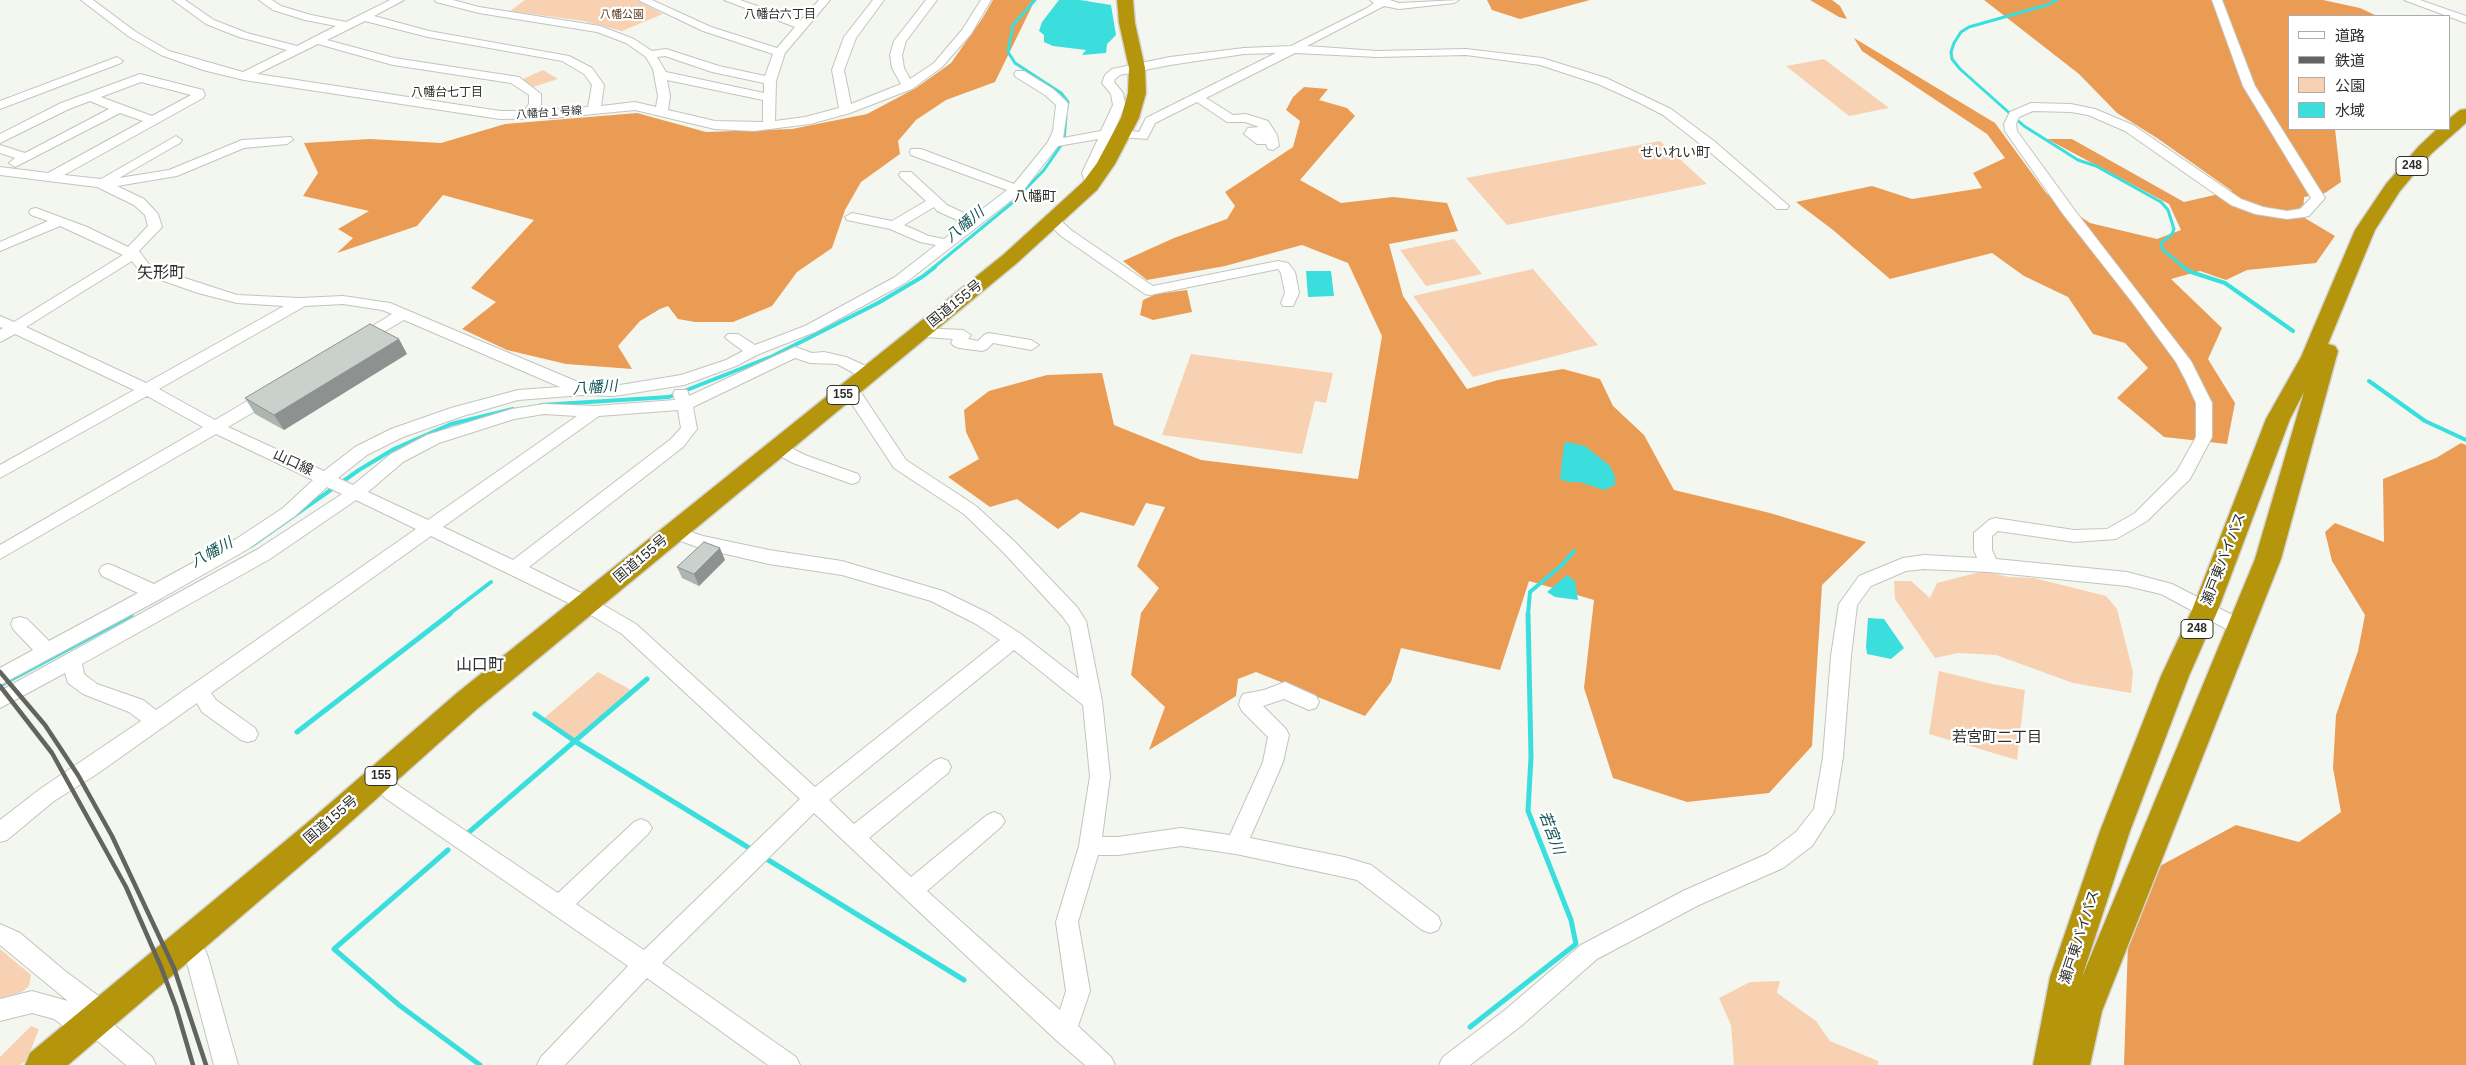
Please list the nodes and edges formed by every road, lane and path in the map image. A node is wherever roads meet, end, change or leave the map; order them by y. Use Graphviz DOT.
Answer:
graph roads {
  1 [pos="86,0"];
  2 [pos="178,0"];
  3 [pos="264,0"];
  4 [pos="400,0"];
  5 [pos="440,0"];
  6 [pos="643,0"];
  7 [pos="729,0"];
  8 [pos="825,0"];
  9 [pos="879,0"];
  10 [pos="932,0"];
  11 [pos="986,0"];
  12 [pos="1125,0"];
  13 [pos="1454,0"];
  14 [pos="2217,0"];
  15 [pos="1381,1"];
  16 [pos="2418,1"];
  17 [pos="363,17"];
  18 [pos="2466,20"];
  19 [pos="346,25"];
  20 [pos="801,25"];
  21 [pos="315,40"];
  22 [pos="296,49"];
  23 [pos="1291,49"];
  24 [pos="779,52"];
  25 [pos="650,55"];
  26 [pos="117,61"];
  27 [pos="1137,68"];
  28 [pos="1020,74"];
  29 [pos="662,75"];
  30 [pos="244,76"];
  31 [pos="770,82"];
  32 [pos="908,86"];
  33 [pos="90,97"];
  34 [pos="769,98"];
  35 [pos="1198,98"];
  36 [pos="0,105"];
  37 [pos="120,108"];
  38 [pos="594,110"];
  39 [pos="846,110"];
  40 [pos="662,112"];
  41 [pos="2466,114"];
  42 [pos="528,115"];
  43 [pos="152,121"];
  44 [pos="769,126"];
  45 [pos="2451,126"];
  46 [pos="2447,130"];
  47 [pos="1114,134"];
  48 [pos="0,139"];
  49 [pos="1271,139"];
  50 [pos="287,140"];
  51 [pos="1061,143"];
  52 [pos="171,146"];
  53 [pos="0,149"];
  54 [pos="916,152"];
  55 [pos="26,157"];
  56 [pos="906,175"];
  57 [pos="50,177"];
  58 [pos="104,184"];
  59 [pos="1017,189"];
  60 [pos="934,202"];
  61 [pos="1782,206"];
  62 [pos="2382,207"];
  63 [pos="36,212"];
  64 [pos="852,217"];
  65 [pos="60,221"];
  66 [pos="1053,221"];
  67 [pos="972,222"];
  68 [pos="894,226"];
  69 [pos="945,244"];
  70 [pos="0,247"];
  71 [pos="132,254"];
  72 [pos="300,302"];
  73 [pos="1288,303"];
  74 [pos="403,314"];
  75 [pos="0,321"];
  76 [pos="16,329"];
  77 [pos="919,334"];
  78 [pos="0,337"];
  79 [pos="733,337"];
  80 [pos="1031,345"];
  81 [pos="345,349"];
  82 [pos="781,350"];
  83 [pos="754,351"];
  84 [pos="869,374"];
  85 [pos="286,384"];
  86 [pos="850,389"];
  87 [pos="148,390"];
  88 [pos="582,390"];
  89 [pos="680,393"];
  90 [pos="595,411"];
  91 [pos="216,427"];
  92 [pos="777,447"];
  93 [pos="0,472"];
  94 [pos="852,478"];
  95 [pos="329,479"];
  96 [pos="351,491"];
  97 [pos="429,527"];
  98 [pos="672,532"];
  99 [pos="0,553"];
  100 [pos="1989,565"];
  101 [pos="515,568"];
  102 [pos="108,571"];
  103 [pos="156,593"];
  104 [pos="587,604"];
  105 [pos="2205,610"];
  106 [pos="20,624"];
  107 [pos="2239,627"];
  108 [pos="1014,639"];
  109 [pos="48,652"];
  110 [pos="72,660"];
  111 [pos="0,677"];
  112 [pos="199,690"];
  113 [pos="0,700"];
  114 [pos="1092,701"];
  115 [pos="1309,702"];
  116 [pos="156,721"];
  117 [pos="248,734"];
  118 [pos="941,767"];
  119 [pos="379,778"];
  120 [pos="817,800"];
  121 [pos="994,821"];
  122 [pos="4,822"];
  123 [pos="641,828"];
  124 [pos="855,836"];
  125 [pos="1236,845"];
  126 [pos="1090,846"];
  127 [pos="911,891"];
  128 [pos="559,906"];
  129 [pos="1430,923"];
  130 [pos="0,934"];
  131 [pos="184,944"];
  132 [pos="645,964"];
  133 [pos="0,1010"];
  134 [pos="92,1021"];
  135 [pos="1064,1032"];
  136 [pos="42,1065"];
  137 [pos="144,1065"];
  138 [pos="226,1065"];
  139 [pos="548,1065"];
  140 [pos="788,1065"];
  141 [pos="1103,1065"];
  142 [pos="1451,1065"];
  143 [pos="2050,1065"];
  144 [pos="2073,1065"];
  1 -- 30 [label="street, 八幡台１号線"];
  2 -- 22 [label="street"];
  3 -- 19 [label="street"];
  4 -- 17 [label="street"];
  5 -- 25 [label="street"];
  6 -- 24 [label="street"];
  7 -- 20 [label="street"];
  8 -- 20 [label="street"];
  9 -- 39 [label="street"];
  10 -- 32 [label="street"];
  11 -- 32 [label="street, 八幡台１号線"];
  12 -- 27 [label="highway, 国道155号 / 155"];
  13 -- 15 [label="street"];
  14 -- 100 [label="street"];
  15 -- 23 [label="street"];
  16 -- 18 [label="street"];
  17 -- 19 [label="street"];
  17 -- 38 [label="street"];
  19 -- 21 [label="street"];
  20 -- 24 [label="street"];
  21 -- 22 [label="street"];
  21 -- 42 [label="street"];
  22 -- 30 [label="street"];
  23 -- 27 [label="street"];
  23 -- 35 [label="street"];
  23 -- 61 [label="street"];
  24 -- 31 [label="street"];
  25 -- 29 [label="street"];
  25 -- 31 [label="street"];
  26 -- 36 [label="street"];
  27 -- 47 [label="highway, 国道155号 / 155"];
  27 -- 47 [label="street"];
  28 -- 51 [label="street"];
  29 -- 34 [label="street"];
  29 -- 40 [label="street"];
  30 -- 42 [label="street, 八幡台１号線"];
  31 -- 34 [label="street"];
  32 -- 39 [label="street, 八幡台１号線"];
  33 -- 37 [label="street"];
  33 -- 43 [label="street"];
  33 -- 48 [label="street"];
  34 -- 44 [label="street"];
  35 -- 47 [label="street"];
  35 -- 49 [label="street"];
  37 -- 43 [label="street"];
  37 -- 55 [label="street"];
  38 -- 40 [label="street, 八幡台１号線"];
  38 -- 42 [label="street, 八幡台１号線"];
  39 -- 44 [label="street, 八幡台１号線"];
  40 -- 44 [label="street, 八幡台１号線"];
  41 -- 45 [label="highway, 瀬戸東バイパス / 248"];
  43 -- 57 [label="street"];
  46 -- 62 [label="highway, 瀬戸東バイパス / 248"];
  47 -- 51 [label="street"];
  47 -- 66 [label="highway, 国道155号 / 155"];
  50 -- 58 [label="street"];
  51 -- 59 [label="street"];
  52 -- 58 [label="street"];
  53 -- 55 [label="street"];
  54 -- 59 [label="street"];
  55 -- 57 [label="street"];
  56 -- 60 [label="street"];
  57 -- 58 [label="street"];
  58 -- 71 [label="street"];
  59 -- 67 [label="street"];
  60 -- 67 [label="street"];
  60 -- 68 [label="street"];
  62 -- 105 [label="highway, 瀬戸東バイパス / 248"];
  62 -- 107 [label="highway, 瀬戸東バイパス / 248"];
  63 -- 65 [label="street"];
  64 -- 68 [label="street"];
  65 -- 70 [label="street"];
  65 -- 71 [label="street"];
  66 -- 73 [label="street"];
  66 -- 77 [label="highway, 国道155号 / 155"];
  67 -- 69 [label="street"];
  68 -- 69 [label="street"];
  69 -- 82 [label="street"];
  71 -- 72 [label="street"];
  71 -- 76 [label="street"];
  72 -- 74 [label="street"];
  72 -- 87 [label="street"];
  74 -- 81 [label="street"];
  74 -- 88 [label="street"];
  75 -- 76 [label="street, 山口線"];
  76 -- 78 [label="street"];
  76 -- 87 [label="street, 山口線"];
  77 -- 80 [label="street"];
  77 -- 84 [label="highway, 国道155号 / 155"];
  79 -- 83 [label="street"];
  82 -- 83 [label="street"];
  82 -- 84 [label="street"];
  82 -- 89 [label="street"];
  83 -- 89 [label="street"];
  84 -- 86 [label="highway, 国道155号 / 155"];
  85 -- 91 [label="street"];
  86 -- 92 [label="highway, 国道155号 / 155"];
  86 -- 114 [label="street"];
  87 -- 91 [label="street, 山口線"];
  87 -- 93 [label="street"];
  88 -- 89 [label="street"];
  88 -- 95 [label="street"];
  89 -- 90 [label="street"];
  89 -- 101 [label="street"];
  90 -- 96 [label="street"];
  90 -- 97 [label="street"];
  91 -- 95 [label="street, 山口線"];
  91 -- 99 [label="street"];
  92 -- 94 [label="street"];
  92 -- 98 [label="highway, 国道155号 / 155"];
  95 -- 96 [label="street, 山口線"];
  95 -- 103 [label="street"];
  96 -- 97 [label="street, 山口線"];
  96 -- 110 [label="street"];
  97 -- 101 [label="street, 山口線"];
  97 -- 112 [label="street"];
  98 -- 104 [label="highway, 国道155号 / 155"];
  98 -- 108 [label="street"];
  100 -- 105 [label="street"];
  100 -- 142 [label="street"];
  101 -- 104 [label="street, 山口線"];
  102 -- 103 [label="street"];
  103 -- 109 [label="street"];
  104 -- 119 [label="highway, 国道155号 / 155"];
  104 -- 120 [label="street, 山口線"];
  105 -- 107 [label="street"];
  105 -- 143 [label="highway, 瀬戸東バイパス / 248"];
  106 -- 109 [label="street"];
  107 -- 144 [label="highway, 瀬戸東バイパス / 248"];
  108 -- 114 [label="street"];
  108 -- 120 [label="street"];
  109 -- 111 [label="street"];
  110 -- 113 [label="street"];
  110 -- 116 [label="street"];
  112 -- 116 [label="street"];
  112 -- 117 [label="street"];
  114 -- 126 [label="street"];
  115 -- 125 [label="street"];
  116 -- 122 [label="street"];
  118 -- 124 [label="street"];
  119 -- 128 [label="street"];
  119 -- 131 [label="highway, 国道155号 / 155"];
  120 -- 124 [label="street, 山口線"];
  120 -- 132 [label="street"];
  121 -- 127 [label="street"];
  123 -- 128 [label="street"];
  124 -- 127 [label="street, 山口線"];
  125 -- 126 [label="street"];
  125 -- 129 [label="street"];
  126 -- 135 [label="street"];
  127 -- 135 [label="street, 山口線"];
  128 -- 132 [label="street"];
  130 -- 134 [label="street"];
  131 -- 134 [label="highway, 国道155号 / 155"];
  131 -- 138 [label="street"];
  132 -- 139 [label="street"];
  132 -- 140 [label="street"];
  133 -- 134 [label="street"];
  134 -- 136 [label="highway, 国道155号 / 155"];
  134 -- 137 [label="street"];
  135 -- 141 [label="street, 山口線"];
}
